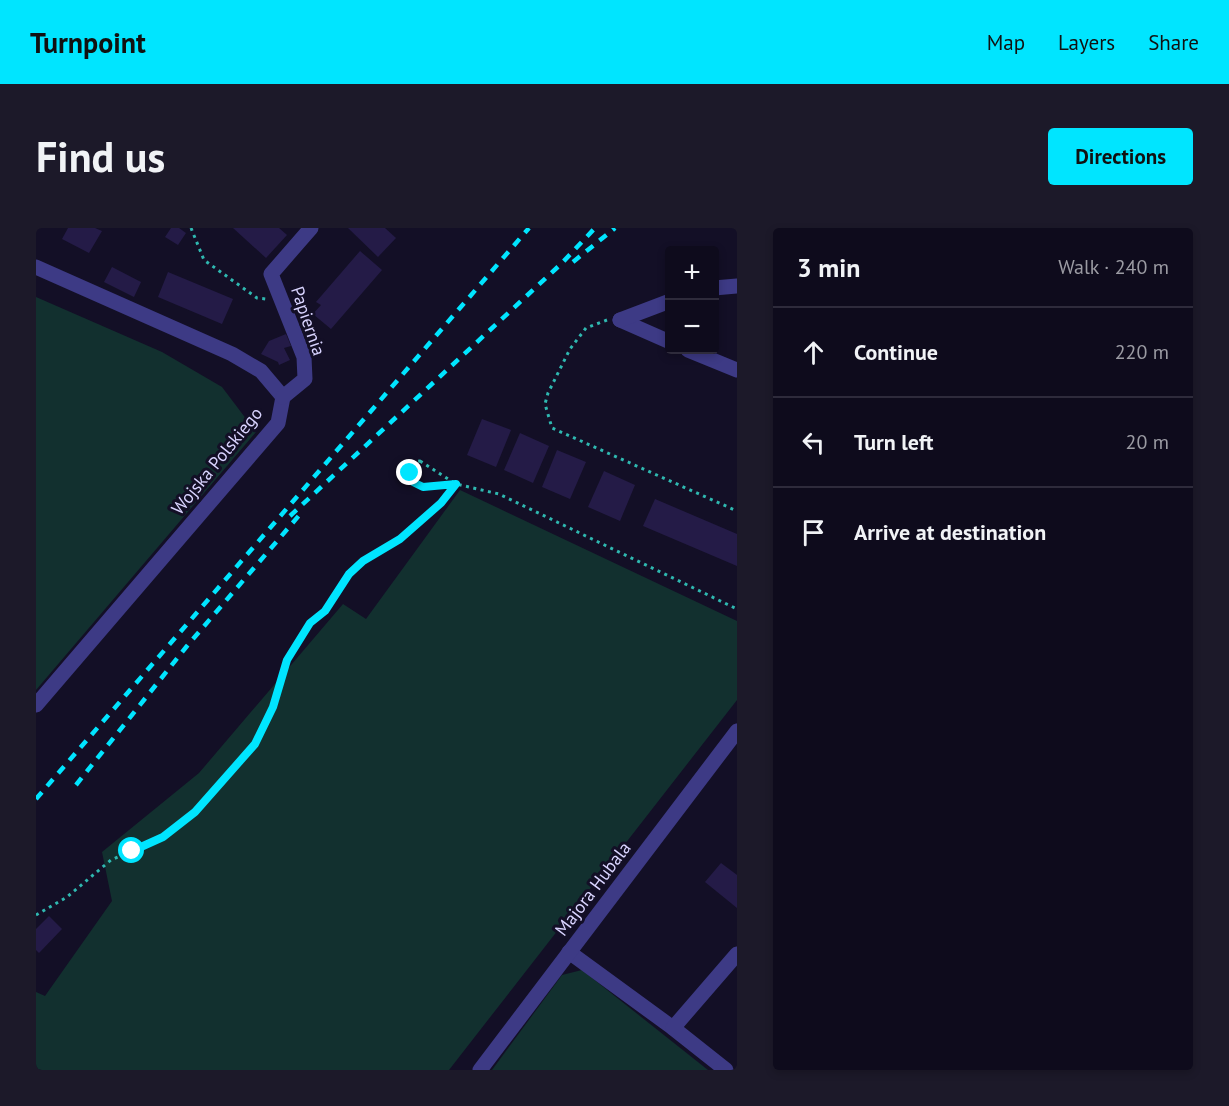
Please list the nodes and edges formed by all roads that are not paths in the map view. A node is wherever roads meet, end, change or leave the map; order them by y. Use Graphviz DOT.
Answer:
graph roads {
  1 [pos="311,228"];
  2 [pos="36,267"];
  3 [pos="737,286"];
  4 [pos="719,288"];
  5 [pos="665,303"];
  6 [pos="665,340"];
  7 [pos="698,354"];
  8 [pos="737,370"];
  9 [pos="283,397"];
  10 [pos="36,705"];
  11 [pos="737,731"];
  12 [pos="569,952"];
  13 [pos="737,954"];
  14 [pos="673,1028"];
  15 [pos="480,1070"];
  16 [pos="726,1070"];
  1 -- 9 [label="street, Papiernia"];
  2 -- 9 [label="street, Wojska Polskiego"];
  3 -- 4 [label="street"];
  5 -- 6 [label="street"];
  7 -- 8 [label="street"];
  9 -- 10 [label="street, Wojska Polskiego"];
  11 -- 12 [label="street, Majora Hubala"];
  12 -- 14 [label="street"];
  12 -- 15 [label="street, Majora Hubala"];
  13 -- 14 [label="street"];
  14 -- 16 [label="street"];
}
